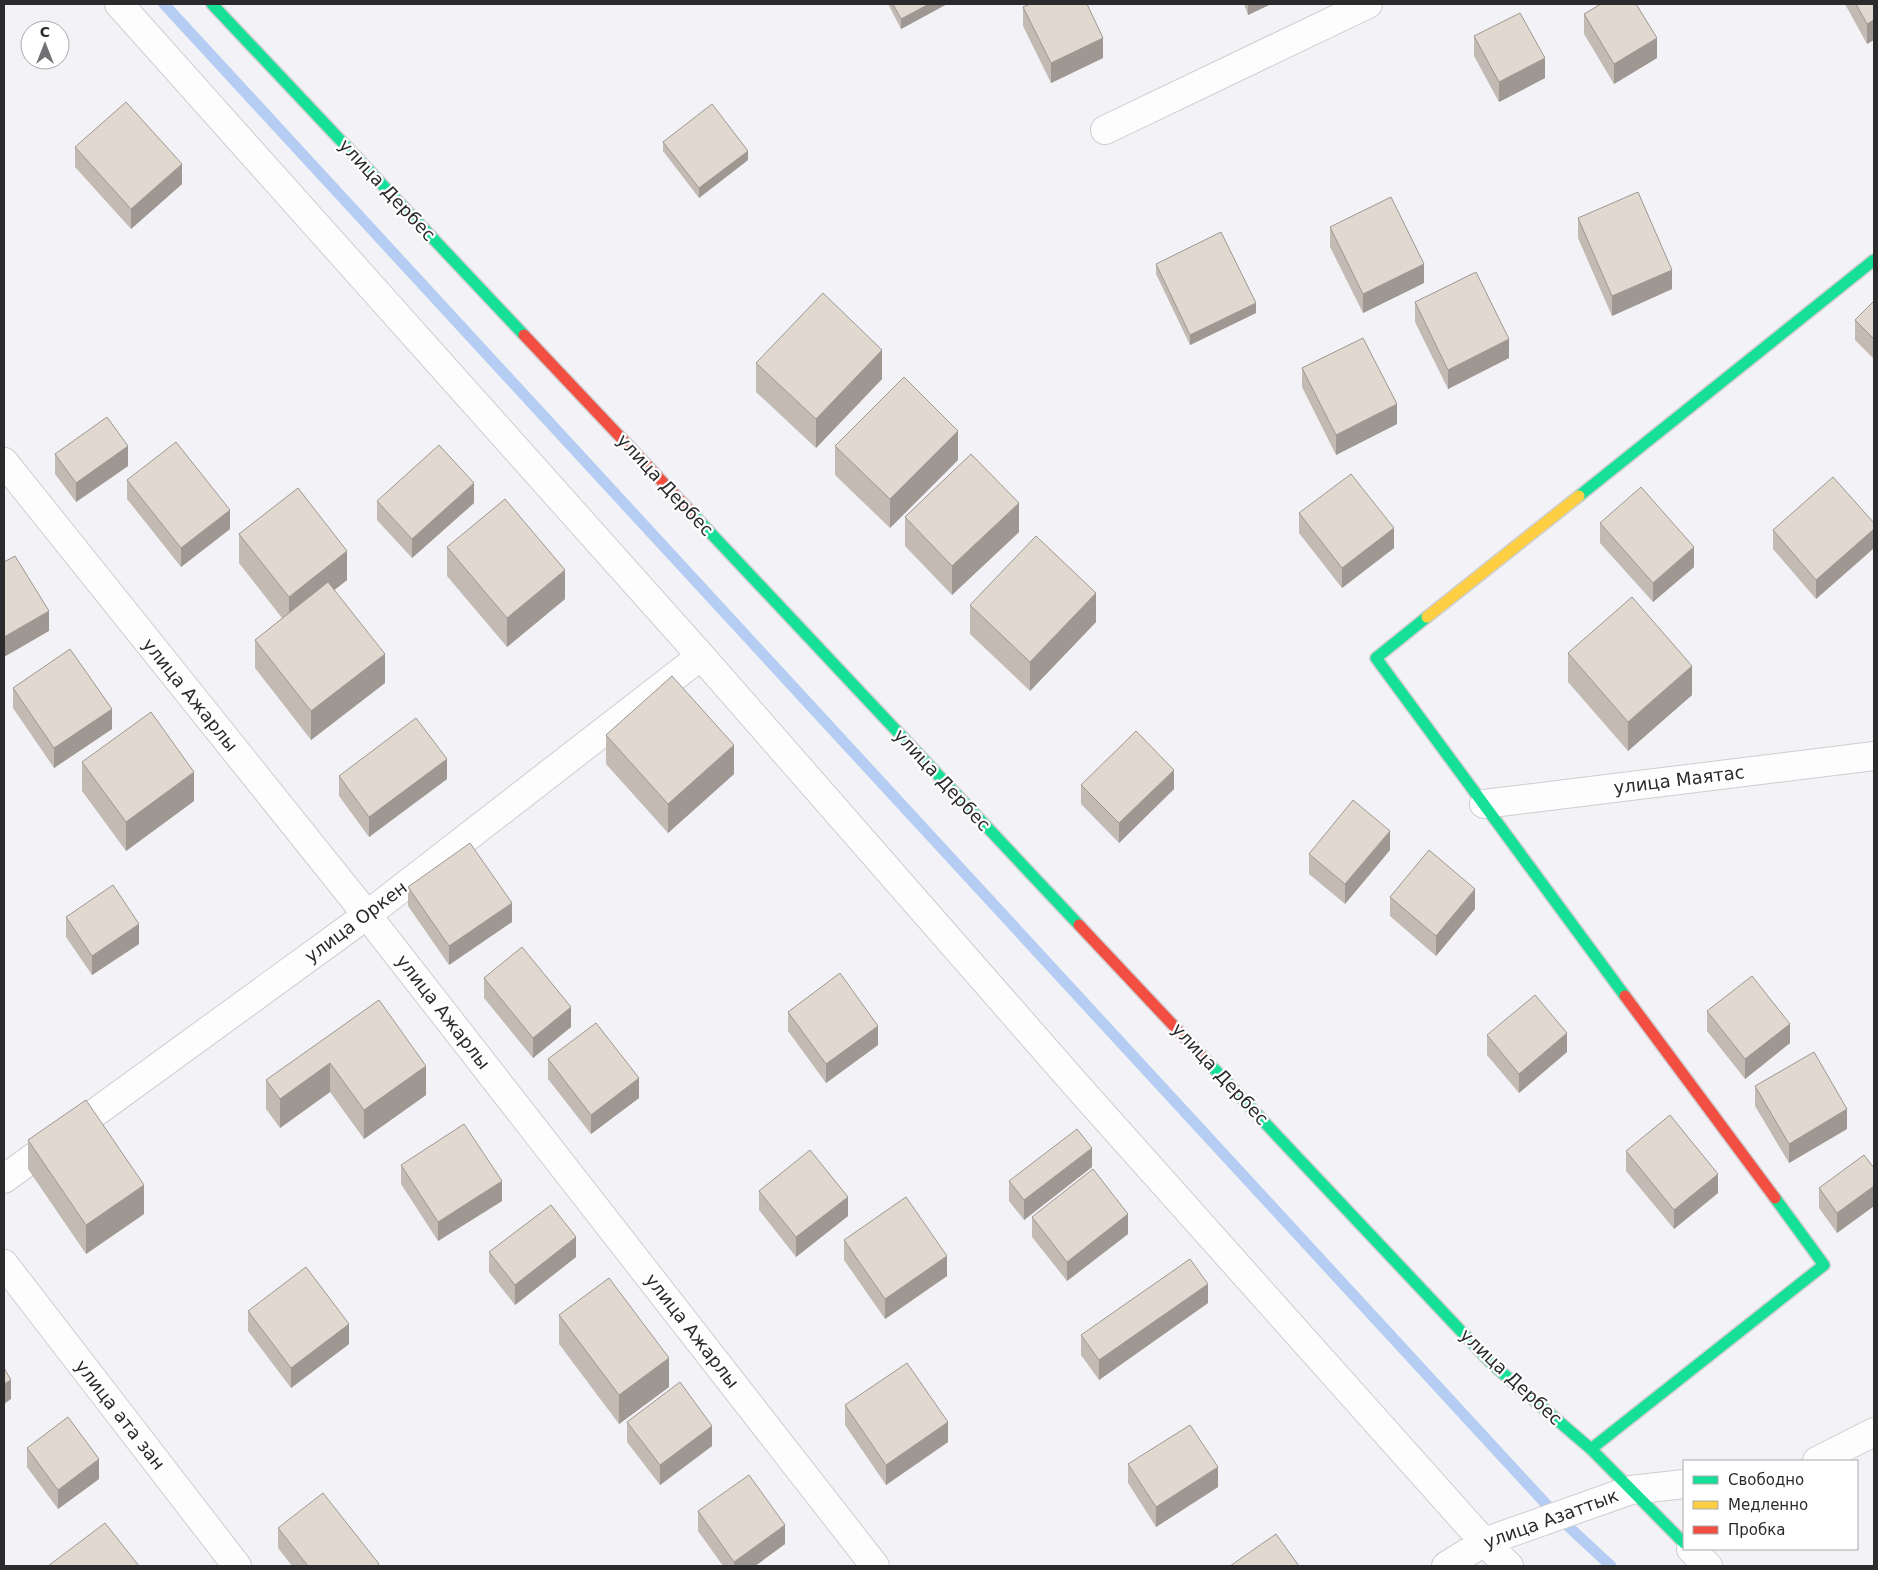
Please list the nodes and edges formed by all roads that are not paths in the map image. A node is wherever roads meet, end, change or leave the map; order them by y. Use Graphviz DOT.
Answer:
graph roads {
  1 [pos="119,4"];
  2 [pos="212,4"];
  3 [pos="1368,4"];
  4 [pos="1105,130"];
  5 [pos="1874,260"];
  6 [pos="4,462"];
  7 [pos="701,656"];
  8 [pos="1874,756"];
  9 [pos="1484,804"];
  10 [pos="367,915"];
  11 [pos="4,1179"];
  12 [pos="4,1264"];
  13 [pos="1874,1432"];
  14 [pos="1591,1448"];
  15 [pos="1819,1460"];
  16 [pos="1683,1484"];
  17 [pos="1631,1490"];
  18 [pos="1484,1542"];
  19 [pos="1683,1542"];
  20 [pos="1691,1550"];
  21 [pos="237,1566"];
  22 [pos="875,1566"];
  23 [pos="1446,1566"];
  24 [pos="1509,1566"];
  25 [pos="1708,1566"];
  1 -- 7 [label="street"];
  2 -- 14 [label="street, улица Дербес"];
  3 -- 4 [label="street"];
  5 -- 9 [label="street"];
  6 -- 10 [label="street, улица Ажарлы"];
  7 -- 10 [label="street, улица Оркен"];
  7 -- 18 [label="street"];
  8 -- 9 [label="street, улица Маятас"];
  9 -- 14 [label="street"];
  10 -- 11 [label="street, улица Оркен"];
  10 -- 22 [label="street, улица Ажарлы"];
  12 -- 21 [label="street, улица ата зан"];
  13 -- 15 [label="street"];
  14 -- 17 [label="street, улица Дербес"];
  16 -- 17 [label="street, улица Азаттык"];
  17 -- 18 [label="street, улица Азаттык"];
  17 -- 19 [label="street, улица Дербес"];
  18 -- 23 [label="street, улица Азаттык"];
  18 -- 24 [label="street"];
  20 -- 25 [label="street"];
}
